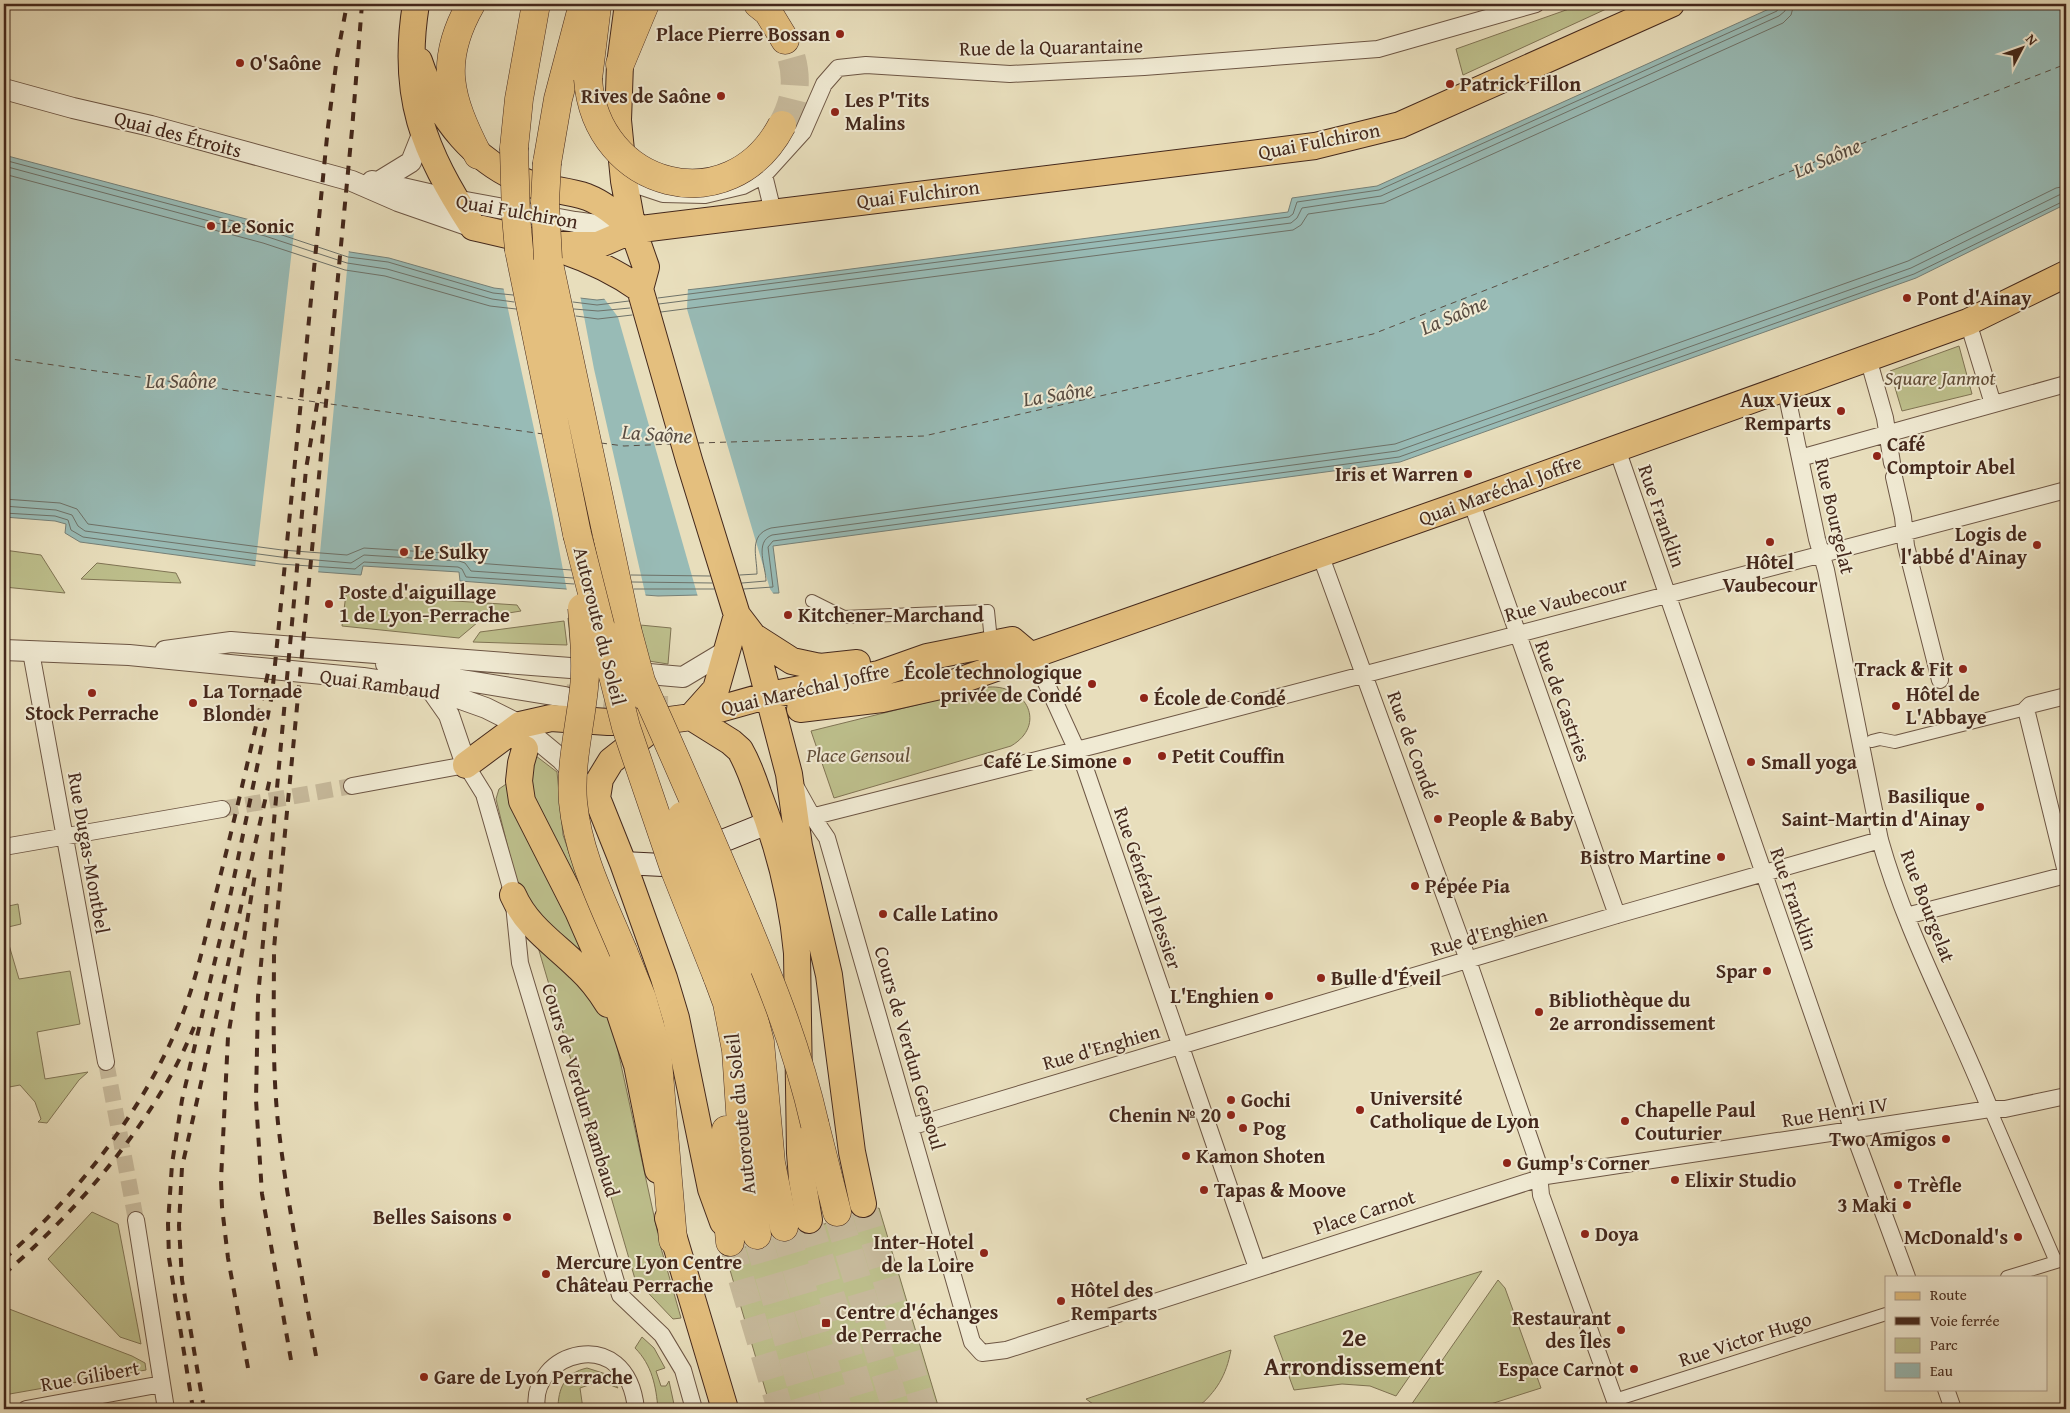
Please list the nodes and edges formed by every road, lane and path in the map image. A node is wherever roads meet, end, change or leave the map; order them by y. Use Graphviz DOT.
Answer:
graph roads {
  1 [pos="416,4"];
  2 [pos="471,4"];
  3 [pos="536,4"];
  4 [pos="583,4"];
  5 [pos="598,4"];
  6 [pos="628,4"];
  7 [pos="645,4"];
  8 [pos="758,4"];
  9 [pos="1536,4"];
  10 [pos="1671,4"];
  11 [pos="411,39"];
  12 [pos="785,40"];
  13 [pos="620,64"];
  14 [pos="4,89"];
  15 [pos="782,125"];
  16 [pos="423,132"];
  17 [pos="478,154"];
  18 [pos="764,175"];
  19 [pos="352,181"];
  20 [pos="380,182"];
  21 [pos="624,182"];
  22 [pos="455,200"];
  23 [pos="773,212"];
  24 [pos="473,227"];
  25 [pos="633,230"];
  26 [pos="553,245"];
  27 [pos="2064,279"];
  28 [pos="640,289"];
  29 [pos="1968,322"];
  30 [pos="1868,358"];
  31 [pos="2066,384"];
  32 [pos="1785,387"];
  33 [pos="1993,404"];
  34 [pos="1886,434"];
  35 [pos="1616,449"];
  36 [pos="1800,458"];
  37 [pos="2066,490"];
  38 [pos="1471,501"];
  39 [pos="1904,532"];
  40 [pos="577,534"];
  41 [pos="1320,554"];
  42 [pos="1821,554"];
  43 [pos="1666,595"];
  44 [pos="812,601"];
  45 [pos="738,615"];
  46 [pos="990,631"];
  47 [pos="1517,634"];
  48 [pos="753,636"];
  49 [pos="314,648"];
  50 [pos="4,650"];
  51 [pos="728,650"];
  52 [pos="31,652"];
  53 [pos="128,655"];
  54 [pos="1031,656"];
  55 [pos="927,657"];
  56 [pos="1365,673"];
  57 [pos="640,679"];
  58 [pos="1940,680"];
  59 [pos="430,688"];
  60 [pos="565,696"];
  61 [pos="769,696"];
  62 [pos="2066,696"];
  63 [pos="800,709"];
  64 [pos="2026,709"];
  65 [pos="691,717"];
  66 [pos="662,721"];
  67 [pos="523,737"];
  68 [pos="1872,741"];
  69 [pos="1076,749"];
  70 [pos="466,765"];
  71 [pos="789,774"];
  72 [pos="352,786"];
  73 [pos="597,798"];
  74 [pos="222,809"];
  75 [pos="792,820"];
  76 [pos="64,837"];
  77 [pos="1880,840"];
  78 [pos="4,847"];
  79 [pos="623,863"];
  80 [pos="2066,873"];
  81 [pos="1763,874"];
  82 [pos="513,895"];
  83 [pos="1617,915"];
  84 [pos="1906,916"];
  85 [pos="1468,961"];
  86 [pos="729,970"];
  87 [pos="625,1027"];
  88 [pos="732,1029"];
  89 [pos="1179,1047"];
  90 [pos="106,1062"];
  91 [pos="2066,1096"];
  92 [pos="1990,1109"];
  93 [pos="910,1127"];
  94 [pos="1853,1131"];
  95 [pos="1538,1178"];
  96 [pos="863,1204"];
  97 [pos="838,1212"];
  98 [pos="136,1220"];
  99 [pos="797,1223"];
  100 [pos="756,1235"];
  101 [pos="673,1240"];
  102 [pos="730,1242"];
  103 [pos="2061,1260"];
  104 [pos="1257,1268"];
  105 [pos="1907,1276"];
  106 [pos="2011,1276"];
  107 [pos="1885,1314"];
  108 [pos="972,1342"];
  109 [pos="162,1384"];
  110 [pos="1946,1390"];
  111 [pos="1617,1405"];
  112 [pos="26,1409"];
  113 [pos="166,1409"];
  114 [pos="538,1409"];
  115 [pos="636,1409"];
  116 [pos="694,1409"];
  117 [pos="725,1409"];
  118 [pos="1953,1409"];
  1 -- 11 [label="main road"];
  2 -- 17 [label="highway"];
  3 -- 40 [label="highway, Autoroute du Soleil, bridge"];
  4 -- 57 [label="highway, Autoroute du Soleil, bridge"];
  5 -- 15 [label="highway, bridge"];
  6 -- 13 [label="main road"];
  7 -- 13 [label="highway"];
  8 -- 12 [label="highway"];
  9 -- 18 [label="street, Rue de la Quarantaine"];
  10 -- 23 [label="main road, Quai Fulchiron"];
  11 -- 16 [label="main road"];
  11 -- 17 [label="main road"];
  13 -- 21 [label="main road"];
  14 -- 19 [label="street, Quai des Étroits"];
  16 -- 20 [label="street"];
  16 -- 22 [label="main road"];
  17 -- 25 [label="main road"];
  18 -- 21 [label="street, Rue de la Quarantaine"];
  18 -- 23 [label="street"];
  19 -- 20 [label="street, Quai Fulchiron"];
  19 -- 24 [label="street, Quai Fulchiron"];
  20 -- 22 [label="street, Quai Fulchiron"];
  21 -- 25 [label="main road"];
  22 -- 24 [label="main road"];
  22 -- 25 [label="street, Quai Fulchiron"];
  23 -- 25 [label="main road, Quai Fulchiron"];
  24 -- 26 [label="main road, Quai Fulchiron"];
  25 -- 26 [label="main road"];
  25 -- 28 [label="main road"];
  26 -- 28 [label="main road"];
  27 -- 29 [label="main road, Quai Maréchal Joffre"];
  28 -- 45 [label="main road"];
  29 -- 30 [label="main road, Quai Maréchal Joffre"];
  29 -- 33 [label="street"];
  30 -- 32 [label="main road, Quai Maréchal Joffre"];
  30 -- 34 [label="street"];
  31 -- 33 [label="street"];
  32 -- 35 [label="main road, Quai Maréchal Joffre"];
  32 -- 36 [label="street, Rue Bourgelat"];
  33 -- 34 [label="street"];
  34 -- 36 [label="street"];
  34 -- 39 [label="street"];
  35 -- 38 [label="main road, Quai Maréchal Joffre"];
  35 -- 43 [label="street, Rue Franklin"];
  36 -- 42 [label="street, Rue Bourgelat"];
  37 -- 39 [label="street, Rue Vaubecour"];
  38 -- 41 [label="main road, Quai Maréchal Joffre"];
  38 -- 47 [label="street, Rue de Castries"];
  39 -- 42 [label="street, Rue Vaubecour"];
  39 -- 58 [label="street"];
  40 -- 86 [label="highway, Autoroute du Soleil, bridge"];
  40 -- 101 [label="highway, bridge"];
  41 -- 54 [label="main road, Quai Maréchal Joffre"];
  41 -- 56 [label="street, Rue de Condé"];
  42 -- 43 [label="street, Rue Vaubecour"];
  42 -- 77 [label="street, Rue Bourgelat"];
  43 -- 47 [label="street, Rue Vaubecour"];
  43 -- 81 [label="street, Rue Franklin"];
  44 -- 46 [label="street"];
  45 -- 48 [label="main road"];
  45 -- 51 [label="main road"];
  47 -- 56 [label="street, Rue Vaubecour"];
  47 -- 83 [label="street, Rue de Castries"];
  48 -- 55 [label="main road"];
  48 -- 61 [label="main road"];
  49 -- 51 [label="street, Quai Rambaud"];
  49 -- 53 [label="street, Quai Rambaud"];
  49 -- 60 [label="street, Quai Rambaud"];
  50 -- 52 [label="street, Quai Rambaud"];
  51 -- 65 [label="main road"];
  52 -- 53 [label="street, Quai Rambaud"];
  52 -- 76 [label="street, Rue Dugas-Montbel"];
  53 -- 59 [label="street, Quai Rambaud"];
  54 -- 55 [label="main road, Quai Maréchal Joffre"];
  54 -- 63 [label="main road, Quai Maréchal Joffre"];
  54 -- 69 [label="street"];
  55 -- 61 [label="main road, Quai Maréchal Joffre"];
  56 -- 69 [label="street, Rue Vaubecour"];
  56 -- 85 [label="street, Rue de Condé"];
  57 -- 86 [label="highway, Autoroute du Soleil, bridge"];
  57 -- 97 [label="highway, bridge"];
  59 -- 67 [label="street, Quai Rambaud"];
  59 -- 70 [label="street"];
  61 -- 65 [label="main road, Quai Maréchal Joffre"];
  61 -- 71 [label="main road"];
  62 -- 64 [label="street"];
  64 -- 68 [label="street"];
  64 -- 80 [label="street"];
  65 -- 66 [label="main road, Quai Maréchal Joffre"];
  65 -- 75 [label="main road"];
  66 -- 67 [label="main road, Quai Maréchal Joffre"];
  66 -- 73 [label="main road"];
  67 -- 70 [label="main road"];
  67 -- 73 [label="street, Quai Rambaud"];
  67 -- 87 [label="main road"];
  69 -- 75 [label="street"];
  69 -- 89 [label="street, Rue Général Plessier"];
  70 -- 72 [label="street"];
  70 -- 82 [label="street, Cours de Verdun Rambaud"];
  71 -- 75 [label="main road"];
  71 -- 75 [label="street, Cours de Verdun Gensoul"];
  73 -- 79 [label="main road"];
  74 -- 76 [label="street"];
  75 -- 79 [label="main road"];
  75 -- 93 [label="street, Cours de Verdun Gensoul"];
  75 -- 96 [label="main road"];
  75 -- 99 [label="main road"];
  76 -- 78 [label="street"];
  76 -- 90 [label="street, Rue Dugas-Montbel"];
  77 -- 81 [label="street, Rue d'Enghien"];
  77 -- 84 [label="street, Rue Bourgelat"];
  79 -- 102 [label="main road"];
  80 -- 84 [label="street"];
  81 -- 83 [label="street, Rue d'Enghien"];
  81 -- 94 [label="street, Rue Franklin"];
  82 -- 87 [label="main road"];
  82 -- 116 [label="street, Cours de Verdun Rambaud"];
  83 -- 85 [label="street, Rue d'Enghien"];
  84 -- 92 [label="street, Rue Bourgelat"];
  85 -- 89 [label="street, Rue d'Enghien"];
  85 -- 95 [label="street, Rue de Condé"];
  86 -- 88 [label="highway, Autoroute du Soleil"];
  86 -- 99 [label="highway, Autoroute du Soleil"];
  87 -- 101 [label="main road"];
  88 -- 100 [label="highway, Autoroute du Soleil"];
  88 -- 102 [label="highway"];
  89 -- 93 [label="street, Rue d'Enghien"];
  89 -- 104 [label="street, Rue Général Plessier"];
  91 -- 92 [label="street, Rue Henri IV"];
  92 -- 94 [label="street, Rue Henri IV"];
  92 -- 103 [label="street"];
  93 -- 108 [label="street, Cours de Verdun Gensoul"];
  94 -- 95 [label="street, Rue Henri IV"];
  94 -- 105 [label="street, Rue Franklin"];
  95 -- 104 [label="street, Place Carnot"];
  95 -- 111 [label="street"];
  98 -- 109 [label="street"];
  101 -- 117 [label="main road"];
  103 -- 106 [label="street"];
  104 -- 108 [label="street, Place Carnot"];
  107 -- 111 [label="street, Rue Victor Hugo"];
  109 -- 112 [label="street, Rue Gilibert"];
  109 -- 113 [label="street"];
  110 -- 118 [label="street"];
  114 -- 115 [label="street"];
}
